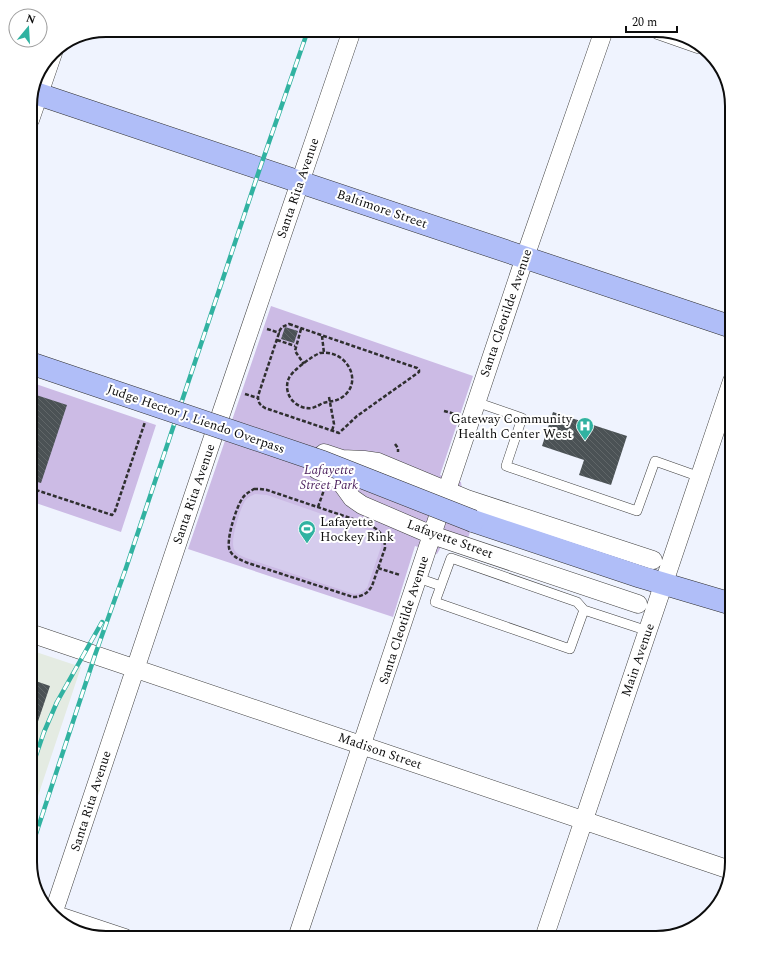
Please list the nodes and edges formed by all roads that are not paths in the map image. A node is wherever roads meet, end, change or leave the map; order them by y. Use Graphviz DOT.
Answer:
graph roads {
  1 [pos="350,37"];
  2 [pos="602,37"];
  3 [pos="38,94"];
  4 [pos="301,181"];
  5 [pos="525,257"];
  6 [pos="725,324"];
  7 [pos="37,356"];
  8 [pos="37,365"];
  9 [pos="37,375"];
  10 [pos="476,402"];
  11 [pos="725,402"];
  12 [pos="227,420"];
  13 [pos="221,438"];
  14 [pos="700,476"];
  15 [pos="449,484"];
  16 [pos="473,521"];
  17 [pos="430,542"];
  18 [pos="653,560"];
  19 [pos="410,577"];
  20 [pos="664,584"];
  21 [pos="441,586"];
  22 [pos="725,602"];
  23 [pos="638,604"];
  24 [pos="584,610"];
  25 [pos="648,631"];
  26 [pos="37,635"];
  27 [pos="135,668"];
  28 [pos="362,745"];
  29 [pos="584,820"];
  30 [pos="724,868"];
  31 [pos="55,909"];
  32 [pos="68,919"];
  33 [pos="103,931"];
  34 [pos="299,931"];
  35 [pos="546,931"];
  1 -- 4 [label="street, Santa Rita Avenue"];
  2 -- 5 [label="street, Santa Cleotilde Avenue"];
  3 -- 4 [label="main road, Baltimore Street"];
  4 -- 5 [label="main road, Baltimore Street"];
  4 -- 12 [label="street, Santa Rita Avenue"];
  5 -- 6 [label="main road, Baltimore Street"];
  5 -- 10 [label="street, Santa Cleotilde Avenue"];
  7 -- 12 [label="street"];
  8 -- 16 [label="main road, Judge Hector J. Liendo Overpass, bridge"];
  9 -- 13 [label="street, Lafayette Street"];
  10 -- 14 [label="lane"];
  10 -- 15 [label="street, Santa Cleotilde Avenue"];
  11 -- 14 [label="street, Main Avenue"];
  12 -- 13 [label="street, Santa Rita Avenue"];
  12 -- 15 [label="street"];
  13 -- 17 [label="street, Lafayette Street"];
  13 -- 27 [label="street, Santa Rita Avenue"];
  14 -- 20 [label="street, Main Avenue"];
  15 -- 17 [label="street, Santa Cleotilde Avenue"];
  15 -- 18 [label="street"];
  16 -- 20 [label="main road, Lafayette Street"];
  17 -- 19 [label="street, Santa Cleotilde Avenue"];
  17 -- 23 [label="street, Lafayette Street"];
  19 -- 21 [label="lane"];
  19 -- 28 [label="street, Santa Cleotilde Avenue"];
  20 -- 22 [label="main road, Lafayette Street"];
  20 -- 25 [label="street, Main Avenue"];
  21 -- 24 [label="lane"];
  21 -- 24 [label="lane"];
  24 -- 25 [label="lane"];
  25 -- 29 [label="street, Main Avenue"];
  26 -- 27 [label="street, Madison Street"];
  27 -- 28 [label="street, Madison Street"];
  27 -- 31 [label="street, Santa Rita Avenue"];
  28 -- 29 [label="street, Madison Street"];
  28 -- 34 [label="street, Santa Cleotilde Avenue"];
  29 -- 30 [label="street, Madison Street"];
  29 -- 35 [label="street, Main Avenue"];
  32 -- 33 [label="street"];
}
